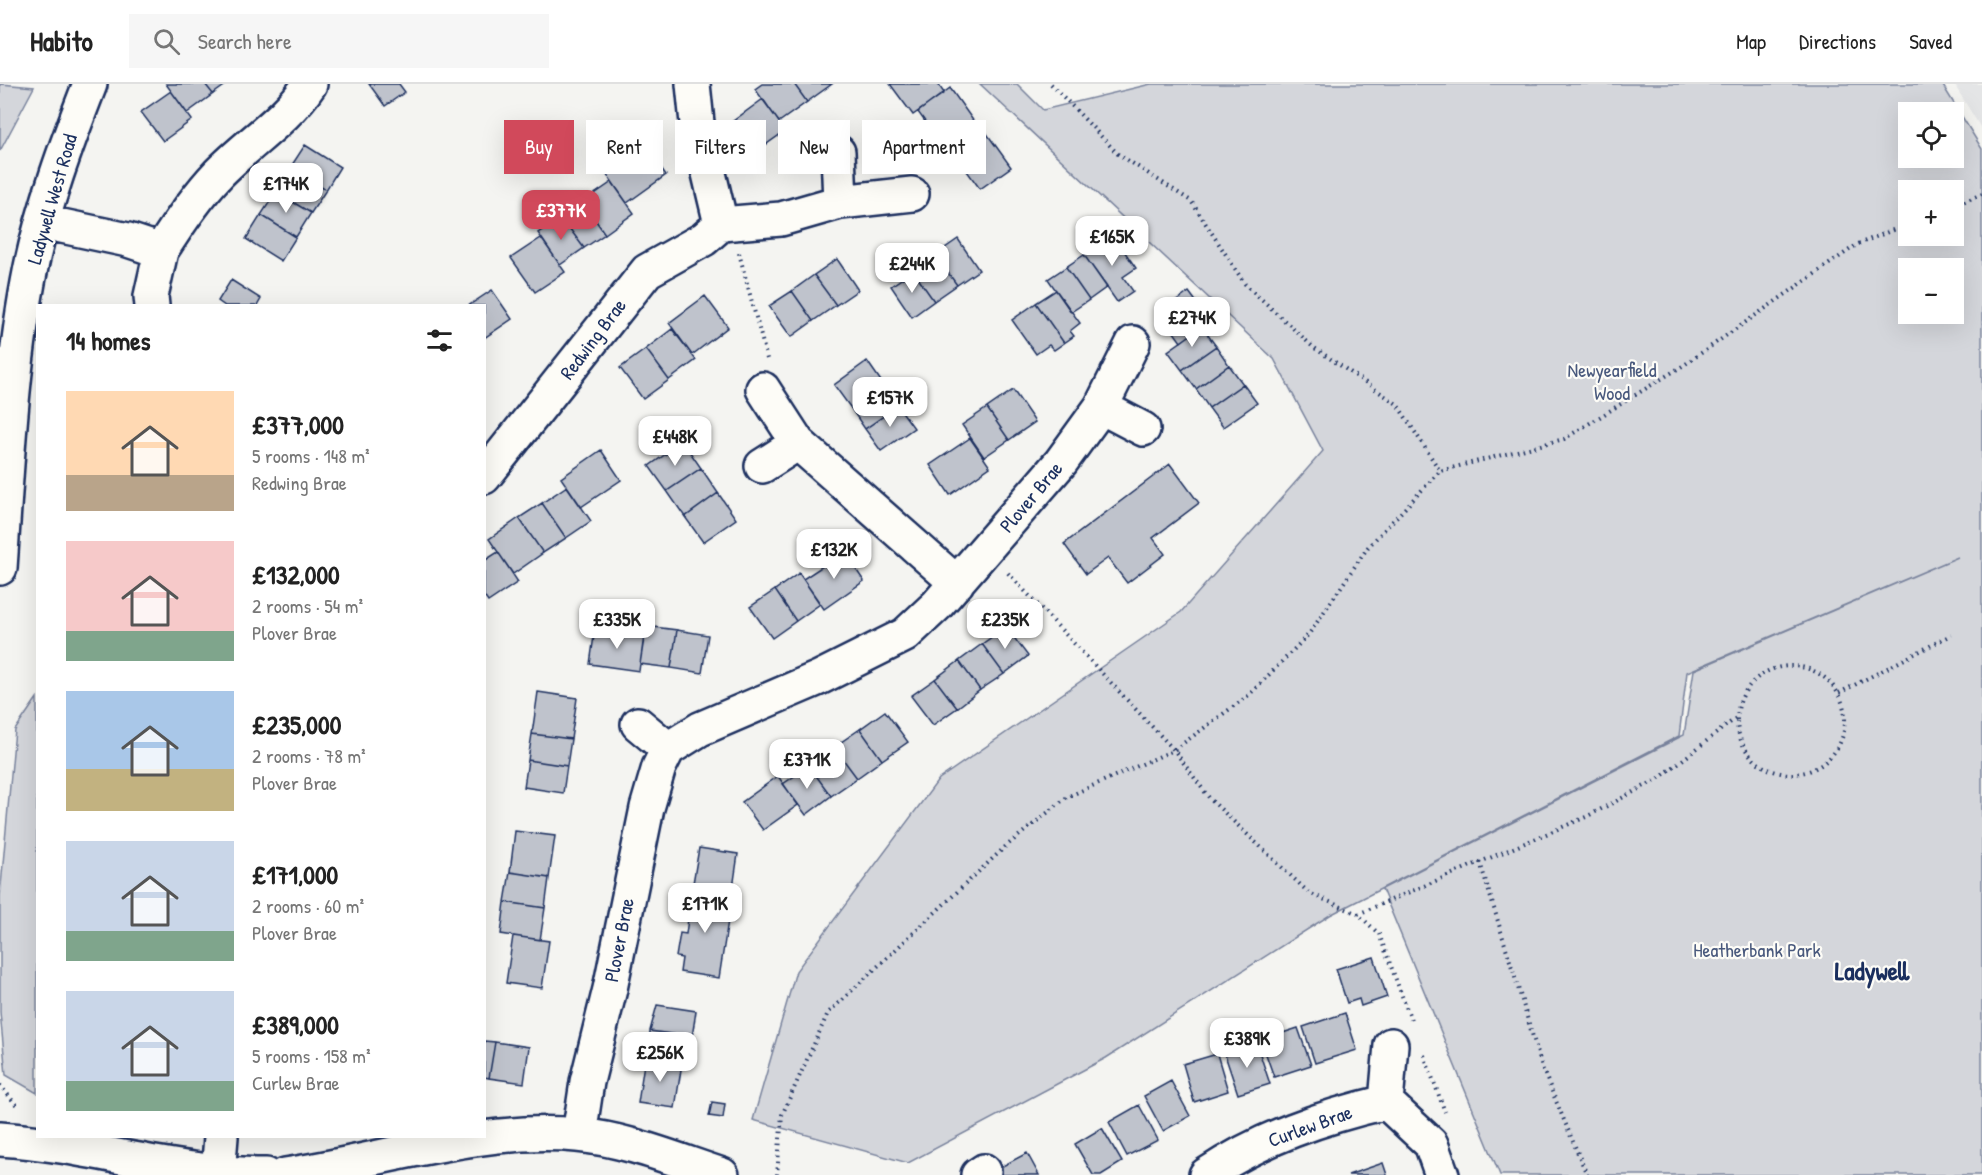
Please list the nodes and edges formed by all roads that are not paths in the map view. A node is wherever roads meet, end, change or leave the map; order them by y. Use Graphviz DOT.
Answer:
graph roads {
  1 [pos="90,84"];
  2 [pos="310,84"];
  3 [pos="693,84"];
  4 [pos="839,174"];
  5 [pos="912,194"];
  6 [pos="840,202"];
  7 [pos="44,222"];
  8 [pos="727,224"];
  9 [pos="161,251"];
  10 [pos="152,304"];
  11 [pos="1133,343"];
  12 [pos="763,389"];
  13 [pos="1101,407"];
  14 [pos="1143,429"];
  15 [pos="798,443"];
  16 [pos="762,466"];
  17 [pos="486,474"];
  18 [pos="0,568"];
  19 [pos="957,583"];
  20 [pos="638,724"];
  21 [pos="668,749"];
  22 [pos="1407,1037"];
  23 [pos="1386,1102"];
  24 [pos="0,1114"];
  25 [pos="36,1134"];
  26 [pos="579,1135"];
  27 [pos="43,1138"];
  28 [pos="221,1138"];
  29 [pos="0,1139"];
  30 [pos="400,1165"];
  31 [pos="218,1174"];
  32 [pos="266,1175"];
  33 [pos="285,1175"];
  34 [pos="722,1175"];
  35 [pos="1206,1175"];
  36 [pos="1442,1175"];
  1 -- 7 [label="street, Ladywell West Road"];
  2 -- 9 [label="street"];
  3 -- 8 [label="street"];
  4 -- 6 [label="street"];
  5 -- 6 [label="street"];
  6 -- 8 [label="street"];
  7 -- 9 [label="street"];
  7 -- 18 [label="street, Ladywell West Road"];
  8 -- 17 [label="street, Redwing Brae"];
  9 -- 10 [label="street"];
  11 -- 13 [label="street, Plover Brae"];
  12 -- 15 [label="street"];
  13 -- 14 [label="street"];
  13 -- 19 [label="street, Plover Brae"];
  15 -- 16 [label="street"];
  15 -- 19 [label="street"];
  19 -- 21 [label="street, Plover Brae"];
  20 -- 21 [label="street"];
  21 -- 26 [label="street, Plover Brae"];
  22 -- 23 [label="street"];
  23 -- 35 [label="street, Curlew Brae"];
  23 -- 36 [label="street"];
  24 -- 25 [label="street"];
  26 -- 30 [label="street"];
  26 -- 34 [label="street"];
  27 -- 29 [label="street"];
  27 -- 31 [label="street"];
  28 -- 31 [label="street"];
  30 -- 33 [label="street"];
  31 -- 32 [label="street"];
}
